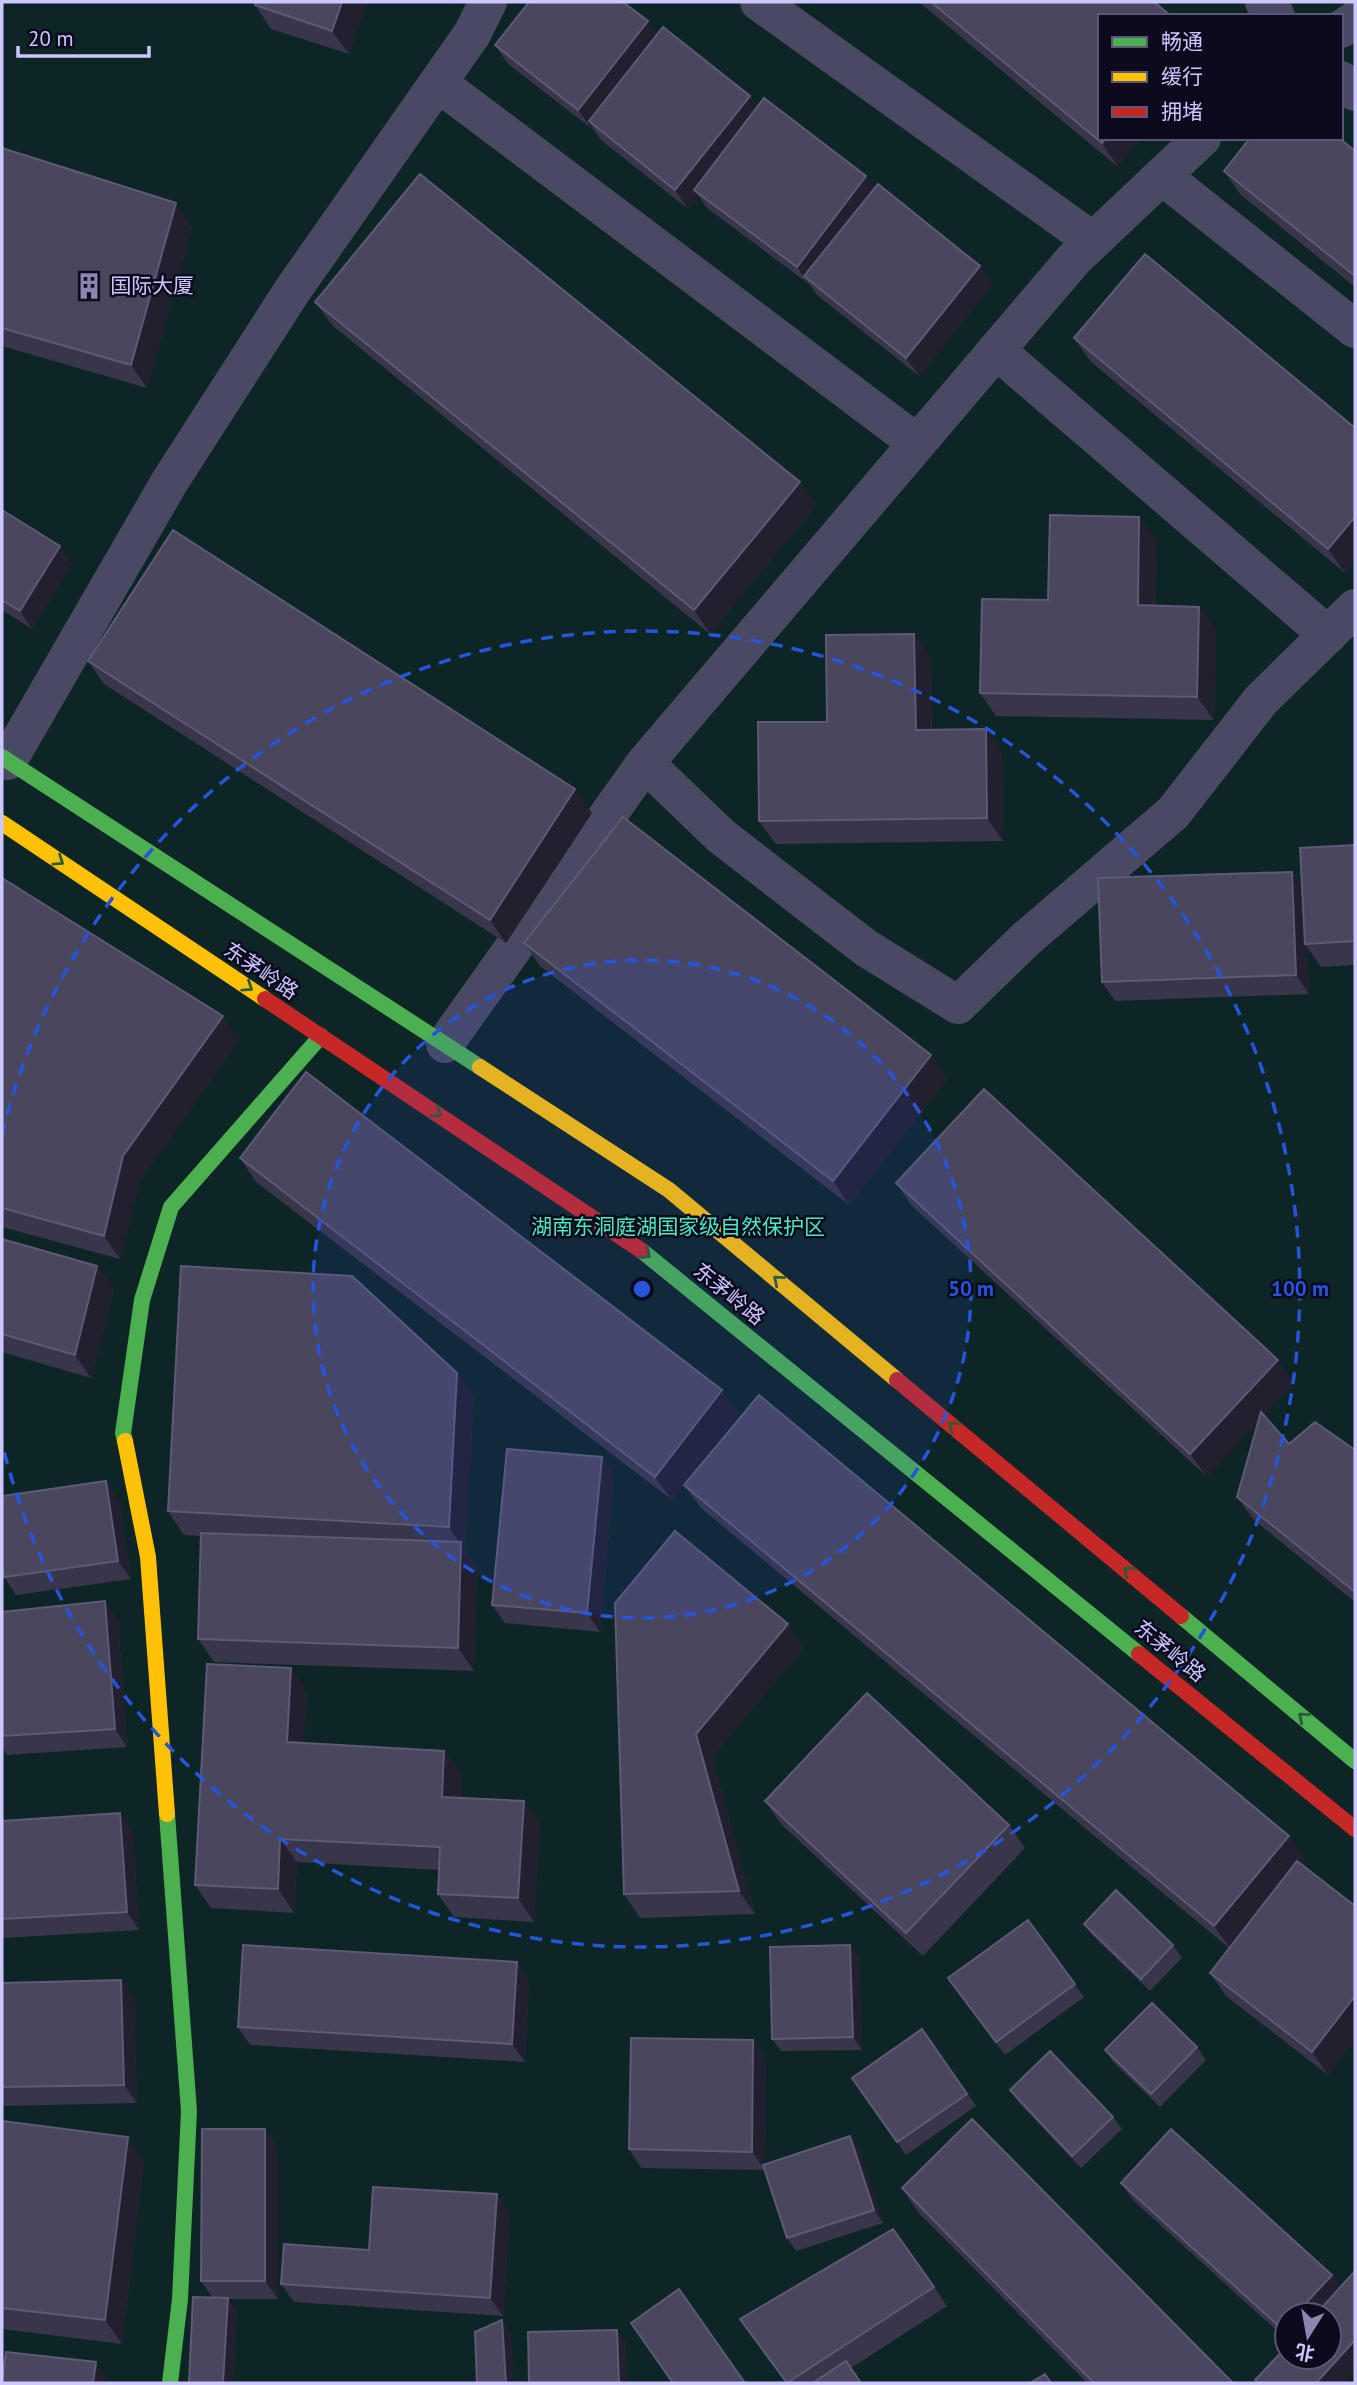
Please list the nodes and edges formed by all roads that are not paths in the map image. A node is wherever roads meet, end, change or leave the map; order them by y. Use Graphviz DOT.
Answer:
graph roads {
  1 [pos="488,2"];
  2 [pos="759,2"];
  3 [pos="438,83"];
  4 [pos="1200,140"];
  5 [pos="1162,176"];
  6 [pos="1093,241"];
  7 [pos="1355,329"];
  8 [pos="996,350"];
  9 [pos="917,443"];
  10 [pos="1355,608"];
  11 [pos="1328,635"];
  12 [pos="5,759"];
  13 [pos="645,763"];
  14 [pos="2,823"];
  15 [pos="321,1036"];
  16 [pos="445,1044"];
  17 [pos="1355,1760"];
  18 [pos="1355,1829"];
  19 [pos="170,2383"];
  1 -- 3 [label="street"];
  2 -- 6 [label="street"];
  3 -- 9 [label="street"];
  3 -- 12 [label="street"];
  4 -- 5 [label="street"];
  5 -- 6 [label="street"];
  5 -- 7 [label="street"];
  6 -- 8 [label="street"];
  8 -- 9 [label="street"];
  8 -- 11 [label="street"];
  9 -- 13 [label="street"];
  10 -- 11 [label="street"];
  11 -- 13 [label="street"];
  12 -- 16 [label="main road, 东茅岭路"];
  13 -- 16 [label="street"];
  14 -- 15 [label="main road, 东茅岭路, one-way"];
  15 -- 18 [label="main road, 东茅岭路, one-way"];
  15 -- 19 [label="main road"];
  17 -- 16 [label="main road, 东茅岭路, one-way"];
}
